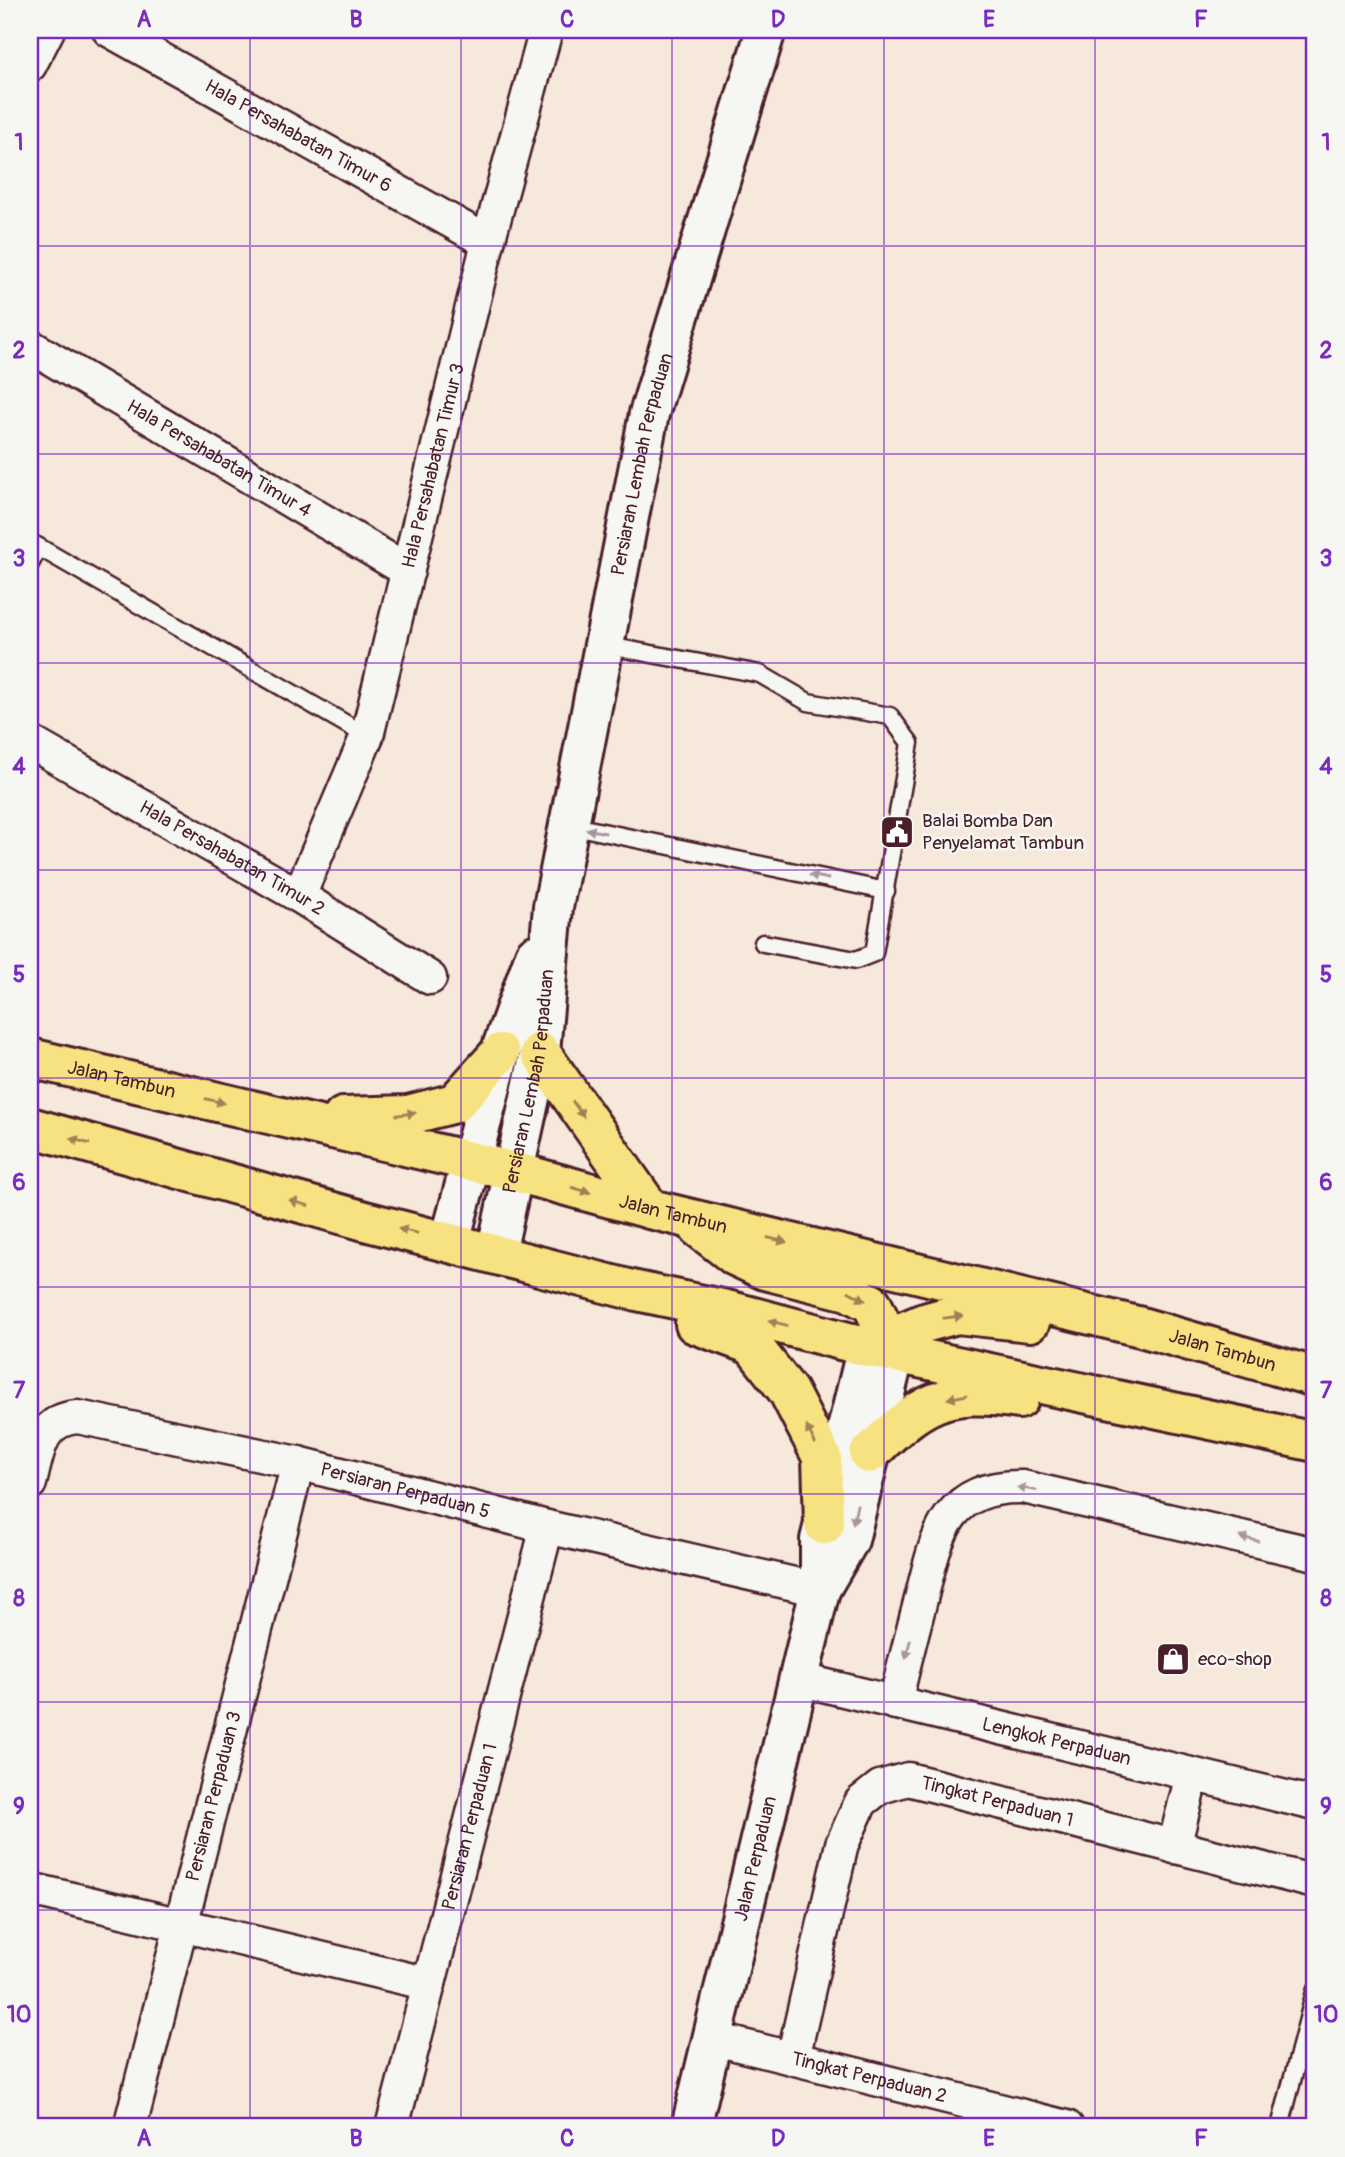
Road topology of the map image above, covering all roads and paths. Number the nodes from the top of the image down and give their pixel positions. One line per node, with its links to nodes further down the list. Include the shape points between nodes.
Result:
1 (48, 30): 5 (street)
2 (109, 30): 6 (street, Hala Persahabatan Timur 6)
3 (546, 30): 6 (street, Hala Persahabatan Timur 3)
4 (766, 30): 11 (main road, Persiaran Lembah Perpaduan, via 649,414)
5 (30, 65)
6 (488, 242): 10 (street, Hala Persahabatan Timur 3)
7 (30, 346): 10 (street, Hala Persahabatan Timur 4)
8 (34, 544): 9 (lane); 12 (lane)
9 (30, 564)
10 (408, 571): 12 (street, Hala Persahabatan Timur 3)
11 (603, 645): 14 (main road, Persiaran Lembah Perpaduan); 15 (lane, via 760,674 808,702 890,716 910,743)
12 (368, 736): 16 (street, Hala Persahabatan Timur 3)
13 (30, 742): 16 (street, Hala Persahabatan Timur 2)
14 (568, 825): 15 (lane, one-way to 14); 17 (main road, Persiaran Lembah Perpaduan)
15 (886, 891): 18 (lane, via 874,953 856,960)
16 (299, 896): 19 (street, Hala Persahabatan Timur 2)
17 (553, 907): 20 (main road, Persiaran Lembah Perpaduan); 21 (main road, Persiaran Lembah Perpaduan)
18 (764, 943)
19 (430, 978)
20 (540, 1052): 26 (main road, Persiaran Lembah Perpaduan); 27 (main road, one-way to 27)
21 (500, 1053): 23 (main road, one-way to 21, via 408,1115 455,1103); 25 (main road, Persiaran Lembah Perpaduan)
22 (30, 1058): 23 (main road, Jalan Tambun, one-way to 23)
23 (289, 1119): 25 (main road, Jalan Tambun)
24 (30, 1127): 29 (main road, one-way to 24)
25 (473, 1161): 26 (main road, Jalan Tambun); 29 (main road, Persiaran Lembah Perpaduan)
26 (516, 1171): 27 (main road, Jalan Tambun, one-way to 27); 30 (main road, Persiaran Lembah Perpaduan)
27 (650, 1209): 28 (main road, Jalan Tambun)
28 (687, 1218): 32 (main road, one-way to 32, via 735,1256 765,1270 848,1291 872,1304); 33 (main road, Jalan Tambun, one-way to 33, via 1141,1327)
29 (450, 1241): 30 (main road)
30 (496, 1252): 31 (main road)
31 (632, 1290): 32 (main road, one-way to 31); 38 (main road, one-way to 31, via 822,1457 788,1391 752,1345 659,1310)
32 (884, 1346): 33 (main road, one-way to 33, via 924,1323 957,1314 1065,1326); 34 (main road); 35 (main road, Jalan Perpaduan); 38 (main road, Jalan Perpaduan)
33 (1315, 1378)
34 (1315, 1442): 35 (main road, one-way to 35, via 977,1393 931,1402)
35 (869, 1454): 41 (main road, Jalan Perpaduan, one-way to 41, via 849,1540)
36 (298, 1463): 37 (street, Persiaran Perpaduan 5, via 142,1429 66,1418 46,1430); 39 (street, Persiaran Perpaduan 5); 49 (street, Persiaran Perpaduan 3)
37 (30, 1483)
38 (824, 1525): 41 (main road, Jalan Perpaduan)
39 (547, 1527): 41 (street, Persiaran Perpaduan 5); 50 (street, Persiaran Perpaduan 1)
40 (1315, 1554): 43 (street, one-way to 43, via 1023,1487 983,1491 953,1512 937,1539)
41 (820, 1590): 42 (main road, Jalan Perpaduan)
42 (798, 1679): 43 (street, Lengkok Perpaduan); 52 (main road, Jalan Perpaduan)
43 (895, 1703): 44 (street, Lengkok Perpaduan)
44 (1192, 1775): 45 (street, Lengkok Perpaduan); 46 (street)
45 (1315, 1804)
46 (1174, 1847): 47 (street, Tingkat Perpaduan 1); 53 (street, Tingkat Perpaduan 1, via 908,1779 880,1787 861,1802 842,1844)
47 (1315, 1882)
48 (30, 1889): 49 (street)
49 (180, 1926): 50 (street); 54 (street, Persiaran Perpaduan 3)
50 (429, 1984): 55 (street, Persiaran Perpaduan 1)
51 (1315, 1992): 58 (lane)
52 (711, 2038): 53 (street, Tingkat Perpaduan 2); 56 (main road, Jalan Perpaduan)
53 (793, 2058): 57 (street, Tingkat Perpaduan 2)
54 (130, 2127)
55 (393, 2127)
56 (691, 2127)
57 (1067, 2127)
58 (1280, 2127)

